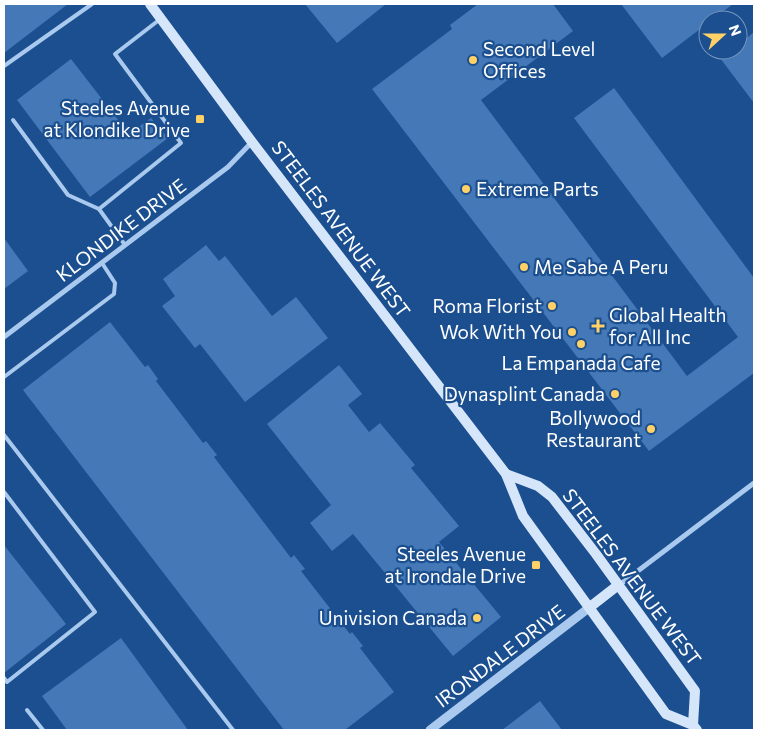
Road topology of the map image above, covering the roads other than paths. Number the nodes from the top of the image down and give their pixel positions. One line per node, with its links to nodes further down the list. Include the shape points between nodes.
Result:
1 (92, 4): 3 (lane)
2 (150, 4): 4 (main road, STEELES AVENUE WEST)
3 (87, 5): 5 (lane)
4 (161, 18): 7 (main road, STEELES AVENUE WEST); 8 (lane, via 115,54 181,143)
5 (4, 66)
6 (13, 120): 8 (lane, via 68,195)
7 (252, 142): 9 (street, KLONDIKE DRIVE, via 228,167); 14 (main road, STEELES AVENUE WEST)
8 (99, 209): 9 (lane)
9 (125, 245): 10 (street, KLONDIKE DRIVE)
10 (102, 263): 11 (street, KLONDIKE DRIVE); 12 (lane, via 115,283 114,294)
11 (4, 336)
12 (4, 377)
13 (4, 436): 23 (lane)
14 (506, 474): 17 (main road, STEELES AVENUE WEST, via 538,486 552,497); 18 (main road, STEELES AVENUE WEST, via 524,516)
15 (754, 483): 17 (street)
16 (4, 492): 19 (lane, via 95,612 7,682)
17 (618, 586): 18 (main road); 21 (main road, STEELES AVENUE WEST, via 695,691)
18 (590, 607): 21 (main road, STEELES AVENUE WEST, via 666,714); 24 (street, IRONDALE DRIVE)
19 (4, 678)
20 (26, 710): 22 (lane)
21 (695, 728)
22 (43, 730)
23 (233, 730)
24 (430, 730)

